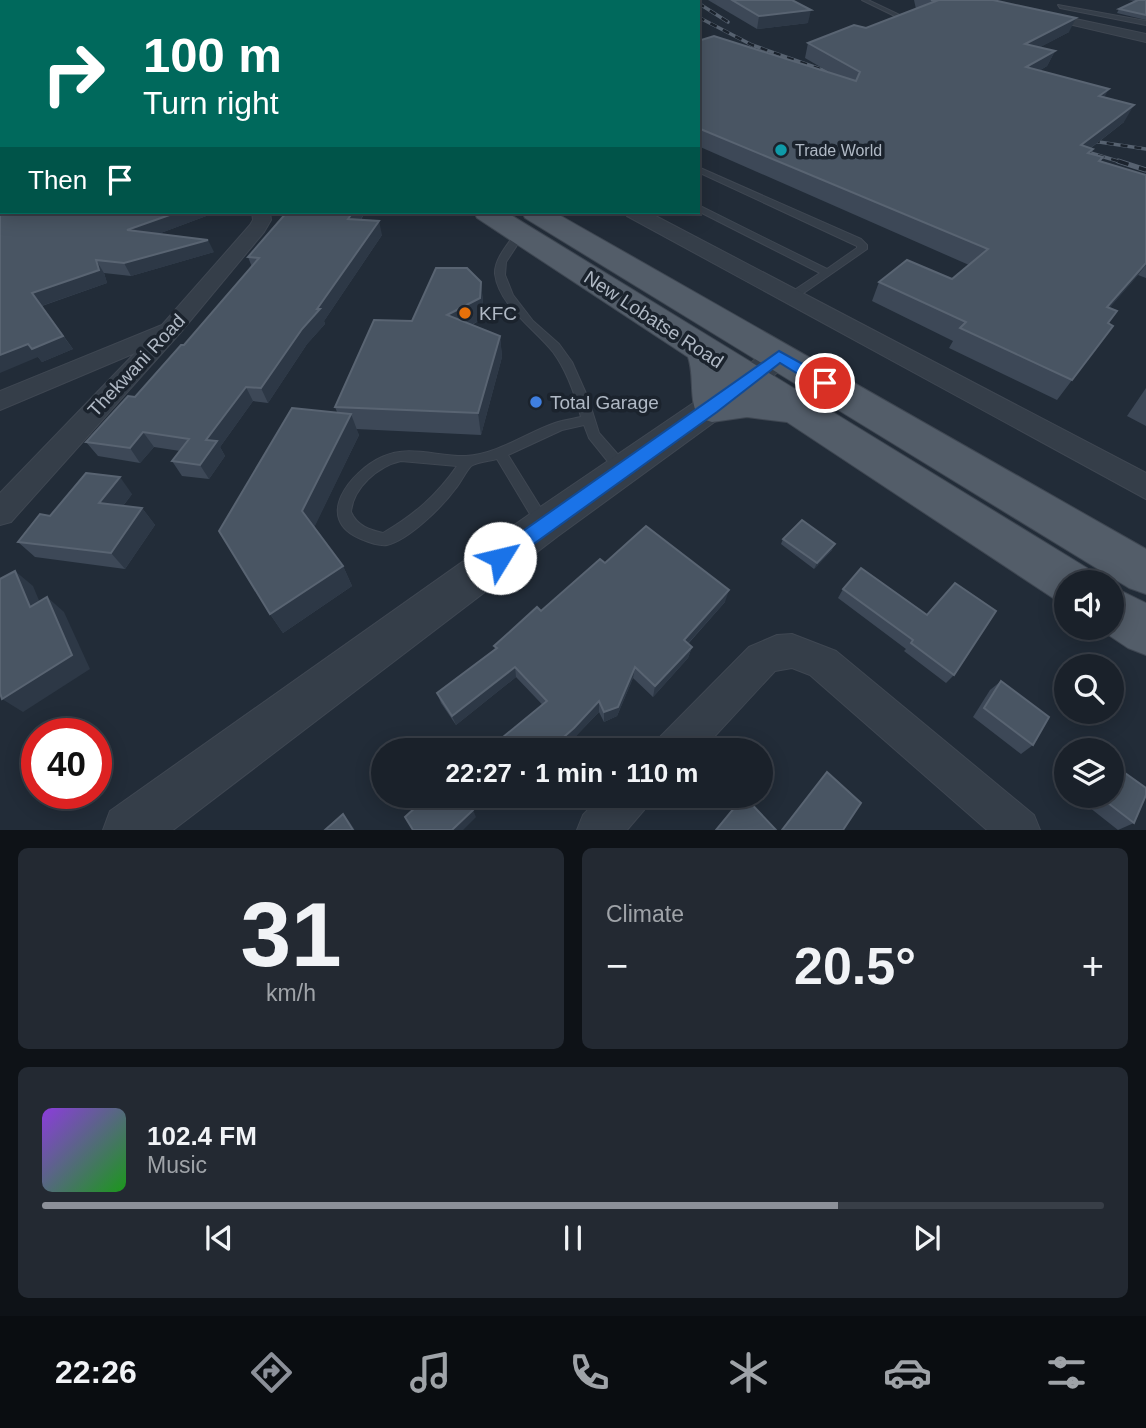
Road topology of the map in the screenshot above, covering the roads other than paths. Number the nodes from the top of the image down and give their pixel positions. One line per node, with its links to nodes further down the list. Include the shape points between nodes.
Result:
1 (864, 0): 8 (lane)
2 (971, 0): 6 (street)
3 (1072, 0): 4 (lane)
4 (1060, 6): 5 (lane); 6 (lane)
5 (1094, 13): 7 (lane); 9 (lane)
6 (1041, 15): 10 (street)
7 (1146, 17)
8 (905, 19)
9 (1146, 23)
10 (1146, 38)
11 (700, 170): 17 (lane, via 858,241 862,249)
12 (700, 209): 17 (lane)
13 (261, 214): 19 (street, Thekwani Road, via 257,228)
14 (498, 214): 16 (main road, New Lobatse Road)
15 (638, 214): 18 (street)
16 (535, 221): 20 (main road, New Lobatse Road); 21 (main road); 25 (lane, via 501,262 500,275 529,323 568,365)
17 (828, 273): 18 (lane)
18 (790, 297): 29 (street)
19 (172, 328): 22 (street); 30 (street, Thekwani Road)
20 (702, 350): 21 (main road, New Lobatse Road); 23 (main road, via 713,386)
21 (765, 368): 23 (street); 24 (main road, New Lobatse Road); 33 (main road)
22 (0, 401)
23 (712, 408): 24 (main road, via 769,404); 28 (street)
24 (798, 411): 32 (main road, New Lobatse Road)
25 (587, 420): 26 (lane, via 559,426); 28 (lane, via 593,435)
26 (500, 453): 27 (lane); 31 (lane)
27 (468, 461): 27 (lane, via 421,520 385,540 355,530 345,517 343,503 353,488 392,458)
28 (623, 471): 31 (street)
29 (1146, 487)
30 (0, 513)
31 (544, 525): 38 (street)
32 (1054, 573)
33 (1146, 573)
34 (1124, 617): 35 (main road)
35 (1146, 631)
36 (686, 738): 40 (street, via 762,659 774,651 789,650 823,663)
37 (619, 808): 39 (street)
38 (139, 826)
39 (598, 830)
40 (1019, 830)

